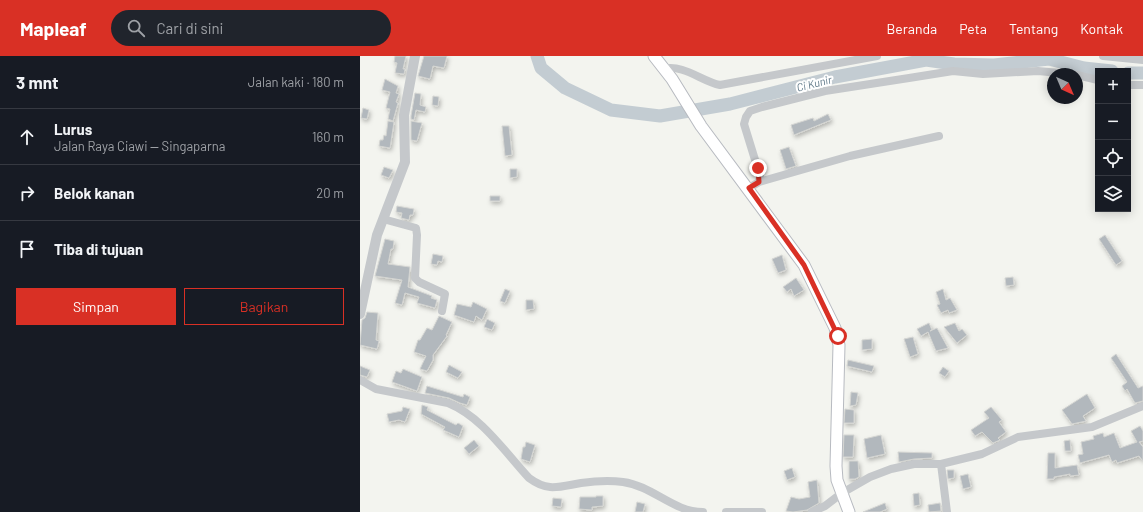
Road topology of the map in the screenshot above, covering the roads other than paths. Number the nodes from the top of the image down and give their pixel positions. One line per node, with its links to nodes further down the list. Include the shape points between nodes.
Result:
1 (416, 56): 15 (street, via 404,115 405,162)
2 (654, 56): 6 (main road)
3 (877, 56): 6 (street, via 720,85 710,83 680,68)
4 (1103, 56): 5 (street)
5 (1143, 60)
6 (663, 69): 14 (main road, via 701,126)
7 (1047, 72): 13 (street, via 983,74 952,72 825,91 762,107 750,112 744,124 758,168)
8 (1083, 76): 9 (street)
9 (1095, 79)
10 (1131, 85): 11 (street)
11 (1143, 85)
12 (939, 136): 13 (street, via 850,156)
13 (759, 182): 14 (street)
14 (749, 188): 21 (main road, via 804,265 838,336 836,466 837,480)
15 (383, 219): 16 (street, via 416,228 418,235 415,278 446,294); 17 (street, via 377,235)
16 (442, 311)
17 (360, 314)
18 (360, 380): 22 (street, via 376,389 448,403 456,407 481,425 528,478 538,484 556,488 601,480 625,482 652,490 673,504 692,512)
19 (1143, 406): 20 (street, via 1092,427 1018,437 982,454)
20 (941, 464): 21 (street, via 914,464 891,469 870,477); 27 (street)
21 (842, 493): 25 (street); 26 (main road)
22 (703, 512)
23 (726, 512): 24 (street)
24 (762, 512)
25 (812, 512)
26 (849, 512)
27 (947, 512)

